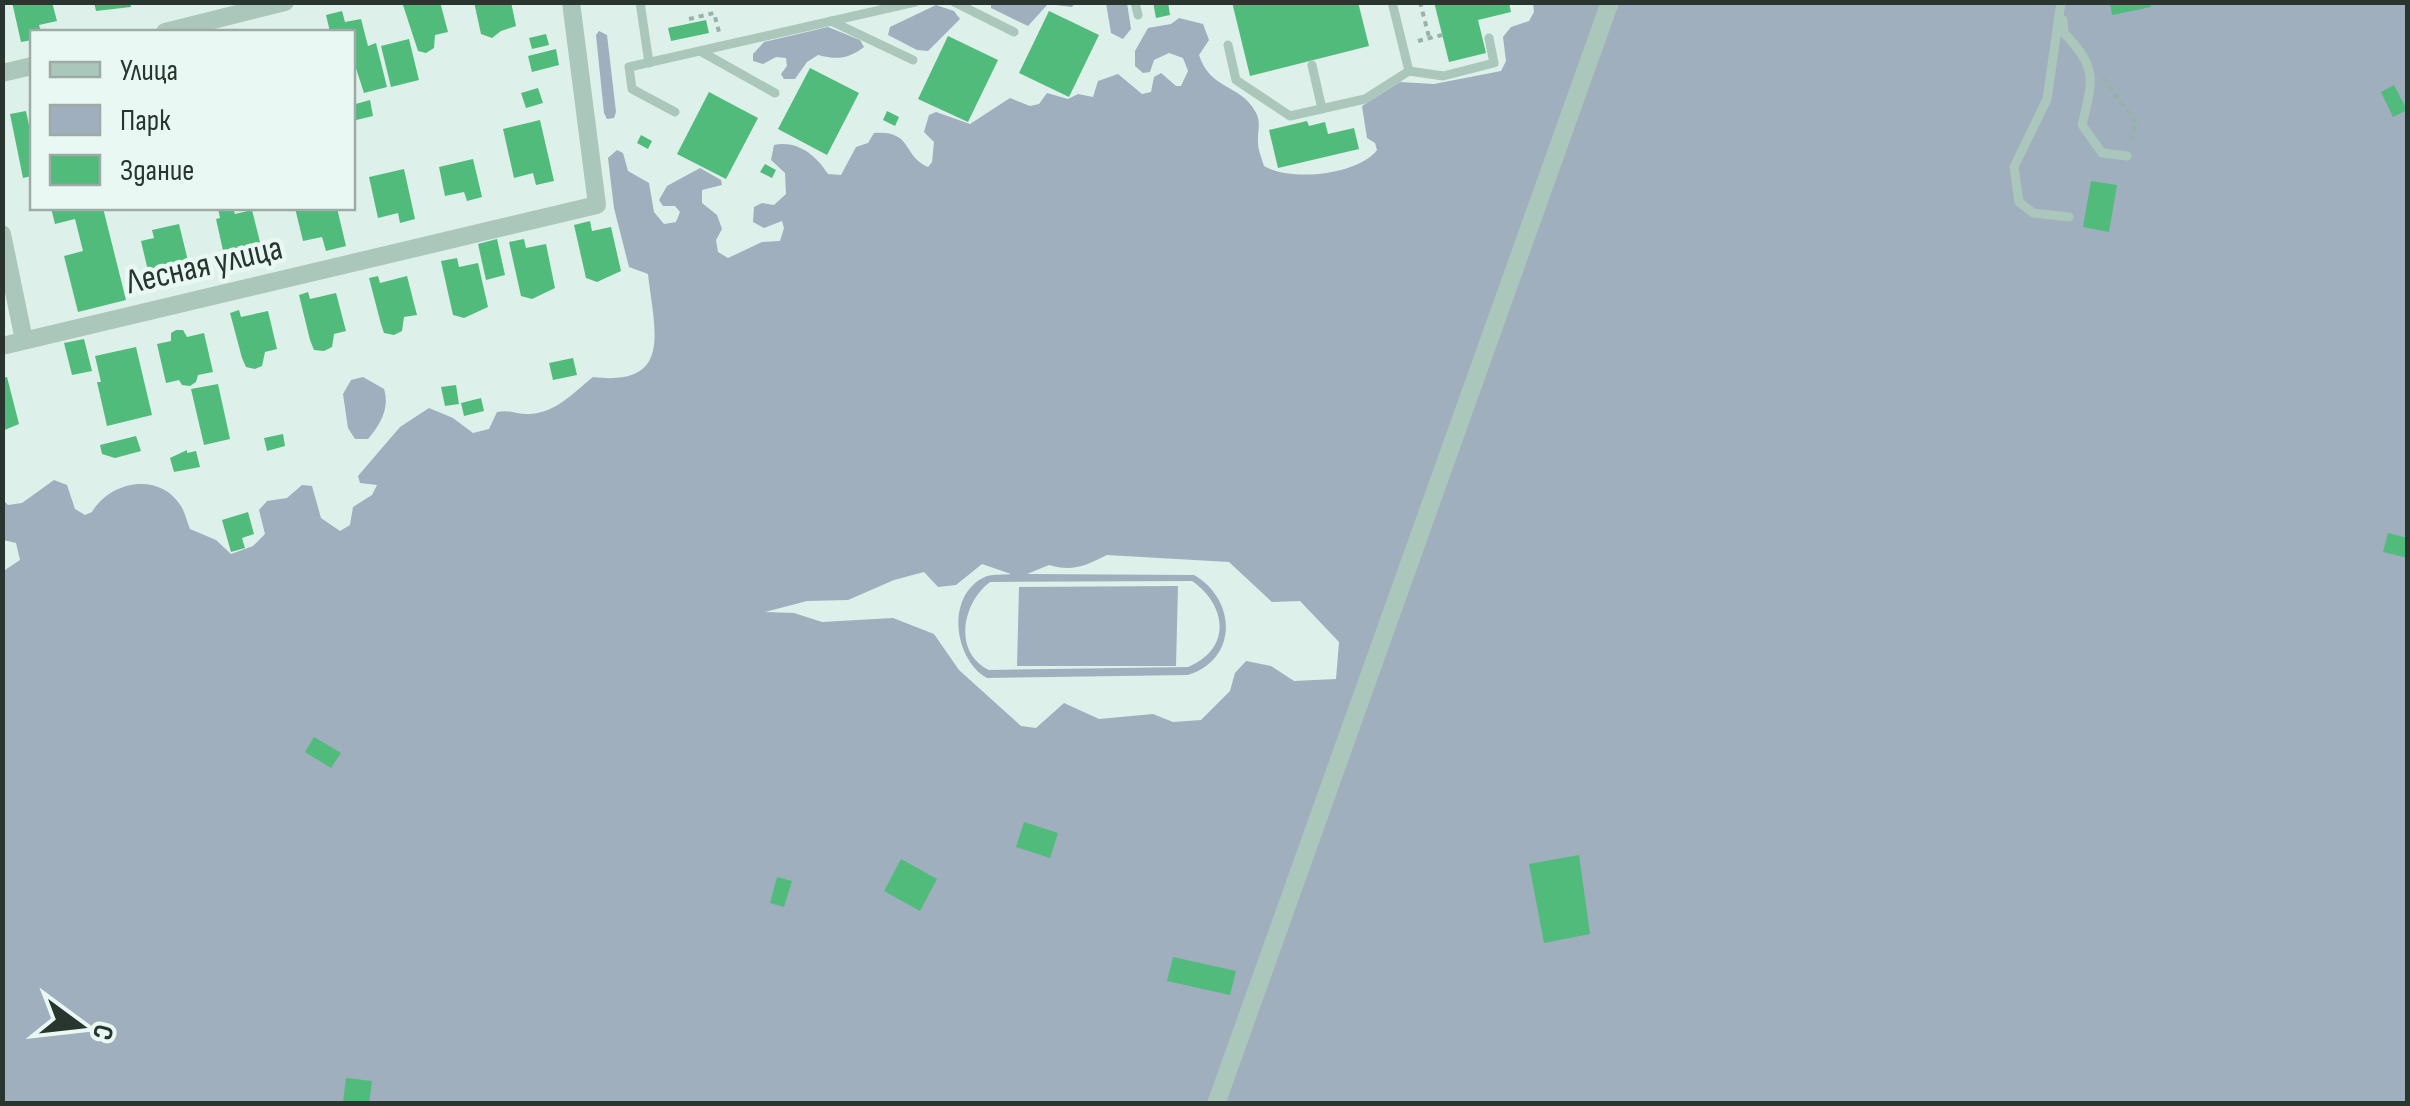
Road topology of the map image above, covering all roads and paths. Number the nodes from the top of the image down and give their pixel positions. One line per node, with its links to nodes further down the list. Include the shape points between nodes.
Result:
1 (285, 2): 14 (street)
2 (571, 2): 36 (street, Лесная улица, via 596,204)
3 (640, 2): 25 (lane)
4 (915, 2): 13 (lane)
5 (954, 2): 15 (lane)
6 (1135, 2): 11 (lane)
7 (1392, 2): 20 (lane)
8 (1420, 2): 17 (path)
9 (1610, 2): 38 (street)
10 (2061, 2): 23 (lane, via 2064,34); 34 (lane, via 2047,98 2014,167 2018,202 2033,213)
11 (1138, 15)
12 (689, 18): 21 (path, via 714,13)
13 (831, 22): 21 (lane); 24 (lane)
14 (174, 30)
15 (1014, 32)
16 (1442, 35): 17 (path)
17 (1429, 38): 20 (path)
18 (1489, 38): 28 (lane, via 1494,63 1444,76)
19 (1228, 45): 31 (lane, via 1236,80 1290,116)
20 (1403, 45): 28 (lane)
21 (722, 46): 22 (lane)
22 (700, 51): 25 (lane); 30 (lane)
23 (2086, 56): 33 (path, via 2137,124); 33 (lane, via 2092,86 2082,125 2102,153)
24 (913, 60)
25 (649, 63): 32 (lane, via 629,67 632,89)
26 (1312, 65): 31 (lane)
27 (30, 67): 29 (street)
28 (1410, 71): 31 (lane, via 1365,99)
29 (2, 74)
30 (775, 93)
31 (1322, 109)
32 (675, 112)
33 (2127, 156)
34 (2070, 217)
35 (2, 234): 36 (street)
36 (24, 340): 37 (street, Лесная улица)
37 (2, 346)
38 (1216, 1104)

